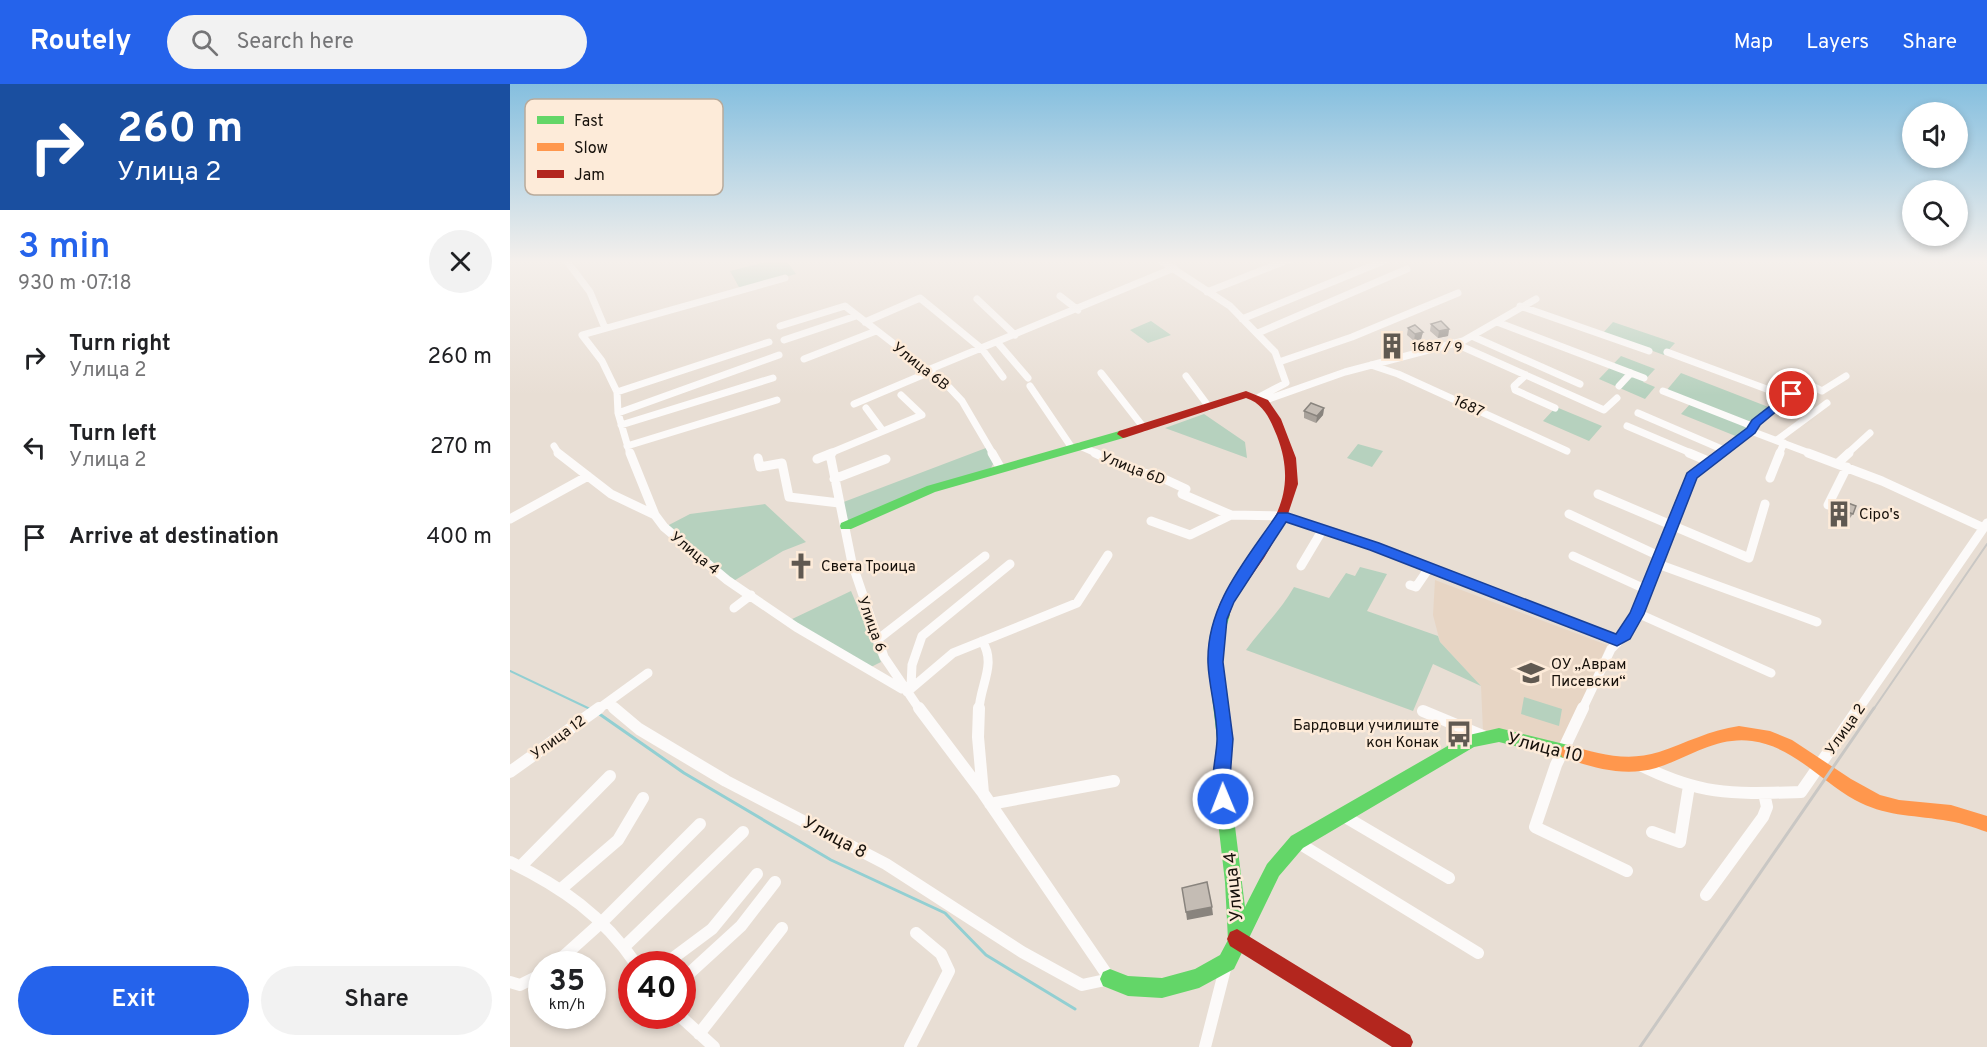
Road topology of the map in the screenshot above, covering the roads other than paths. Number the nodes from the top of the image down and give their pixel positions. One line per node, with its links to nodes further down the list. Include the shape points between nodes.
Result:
1 (595, 305): 19 (street)
2 (688, 305): 19 (street)
3 (904, 305): 16 (street)
4 (928, 305): 28 (street)
5 (983, 305): 22 (street)
6 (1071, 305): 13 (street)
7 (1090, 305): 13 (street)
8 (1228, 305): 15 (street)
9 (1276, 305): 15 (street)
10 (1323, 305): 21 (street)
11 (1429, 305): 33 (street)
12 (1520, 306): 17 (street); 29 (street)
13 (1078, 310): 22 (street)
14 (856, 316): 16 (street, Улица 6B); 18 (street, Улица 6B, via 845,306); 24 (street)
15 (1242, 319): 21 (street)
16 (865, 322): 20 (street, Улица 6B)
17 (1497, 322): 23 (street); 37 (street)
18 (780, 326)
19 (605, 328): 47 (street, Улица 4, via 582,335 588,348 602,361)
20 (876, 331): 32 (street); 35 (street, Улица 6B)
21 (1258, 333): 33 (street)
22 (1015, 335): 26 (street)
23 (1474, 337): 27 (street); 44 (street)
24 (784, 340)
25 (769, 342): 47 (street)
26 (997, 342): 28 (street); 69 (street)
27 (1454, 343): 34 (street); 38 (street)
28 (982, 349): 35 (street); 41 (street)
29 (1649, 351)
30 (1667, 352): 49 (street)
31 (779, 354): 58 (street)
32 (804, 359)
33 (1279, 362): 51 (street, via 1286,383)
34 (1371, 364): 51 (street); 71 (street, 1687)
35 (930, 371): 54 (street); 78 (street, Улица 6B, via 962,401)
36 (1101, 373): 62 (street)
37 (1631, 373): 43 (street); 45 (street)
38 (1526, 375): 50 (street, via 1604,410); 57 (street, via 1514,386 1515,390)
39 (1186, 376): 55 (street)
40 (1846, 376): 49 (street, via 1822,391 1806,383)
41 (1003, 377)
42 (772, 378): 60 (street)
43 (1644, 378)
44 (1580, 384)
45 (1619, 386)
46 (1663, 391): 63 (street, Улица 2)
47 (617, 392): 58 (street, Улица 4)
48 (901, 395): 64 (street, via 922,415)
49 (1788, 397): 63 (street)
50 (1617, 398)
51 (1261, 399): 55 (street, via 1246,394); 90 (street, Улица 4, via 1276,417 1292,465)
52 (777, 400): 68 (street)
53 (1827, 403): 66 (street)
54 (854, 404)
55 (1209, 407): 62 (street)
56 (866, 408): 64 (street)
57 (1555, 408)
58 (618, 413): 60 (street, Улица 4)
59 (1638, 413): 70 (street)
60 (621, 425): 68 (street, Улица 4)
61 (1627, 426): 76 (street)
62 (1144, 428): 69 (street)
63 (1752, 428): 66 (street, Улица 2); 70 (street)
64 (883, 431): 72 (street)
65 (1870, 434): 77 (street)
66 (1781, 441): 77 (street, Улица 2); 81 (street)
67 (554, 446): 80 (street, via 560,456)
68 (627, 446): 88 (street, Улица 4)
69 (1076, 447): 78 (street); 89 (street, Улица 6D, via 1133,471 1158,476)
70 (1725, 450): 76 (street)
71 (1567, 451)
72 (830, 454): 74 (street); 82 (street, Улица 6)
73 (758, 458): 84 (street, via 760,467 782,463 789,497)
74 (817, 459)
75 (886, 459): 82 (street)
76 (1708, 461): 95 (street, via 1691,476)
77 (1837, 464): 79 (street, Улица 2)
78 (1000, 467): 93 (street)
79 (1847, 467): 86 (street); 94 (street, Улица 2)
80 (588, 476): 88 (street, via 611,494); 91 (street)
81 (1770, 478)
82 (834, 479): 84 (street, Улица 6)
83 (1598, 494): 95 (street)
84 (839, 503): 93 (street, Улица 6)
85 (1765, 504): 95 (street, via 1749,558)
86 (1828, 505)
87 (1569, 514): 100 (street)
88 (656, 515): 106 (street, Улица 4, via 663,527)
89 (1231, 515): 90 (street); 92 (street, via 1190,535)
90 (1283, 516): 96 (street); 144 (street, Улица 4, via 1227,600 1217,634 1215,662 1225,739 1221,778)
91 (510, 519)
92 (1151, 521)
93 (846, 526): 110 (street, Улица 6, via 852,563)
94 (1985, 526): 125 (street, Улица 2, via 1801,792)
95 (1672, 527): 100 (street)
96 (1323, 529): 102 (street); 103 (street)
97 (1108, 555): 112 (street, via 1089,590 1077,603)
98 (985, 556): 110 (street)
99 (1573, 556): 105 (street)
100 (1657, 559): 105 (street); 109 (street)
101 (1010, 564): 115 (street, via 922,636)
102 (1301, 567)
103 (1429, 568): 104 (street, via 1416,587); 111 (street)
104 (1410, 585)
105 (1645, 589): 108 (street)
106 (751, 595): 107 (street); 115 (street, Улица 4, via 796,627)
107 (734, 608)
108 (1636, 614): 111 (street, via 1625,635); 114 (street)
109 (1817, 622)
110 (877, 640): 115 (street, Улица 6)
111 (1617, 640): 119 (street)
112 (982, 641): 115 (street, via 952,653); 127 (street, via 989,652 978,737)
113 (648, 673): 116 (street)
114 (1771, 673)
115 (909, 689): 127 (street, Улица 6)
116 (607, 703): 121 (street, Улица 12); 152 (street, Улица 8, via 649,735 726,781 886,864 1032,958 1082,985)
117 (1423, 711): 118 (street)
118 (1483, 736): 119 (street, Улица 10, via 1496,735); 128 (street)
119 (1564, 750): 120 (street, Улица 10, via 1607,763); 135 (street, via 1535,827)
120 (1638, 764): 124 (street, Улица 2); 130 (street, Улица 10, via 1743,733 1774,740 1877,803 1954,814)
121 (510, 772)
122 (610, 776): 134 (street)
123 (1114, 781): 127 (street)
124 (1689, 786): 125 (street, Улица 2); 131 (street, via 1680,842)
125 (1764, 793): 140 (street, via 1767,807 1762,817)
126 (643, 798): 139 (street, via 618,840)
127 (986, 799): 152 (street, Улица 6)
128 (1342, 815): 133 (street); 137 (street)
129 (700, 824): 141 (street)
130 (1987, 824)
131 (1652, 831)
132 (743, 832): 145 (street)
133 (1297, 842): 144 (street, via 1273,870); 149 (street)
134 (515, 865): 139 (street)
135 (1627, 871)
136 (757, 874): 148 (street, via 712,929)
137 (1449, 878)
138 (775, 882): 151 (street, via 741,926)
139 (561, 889): 141 (street)
140 (1706, 895)
141 (604, 920): 145 (street); 146 (street)
142 (782, 928): 156 (street)
143 (916, 933): 159 (street, via 941,954 949,971)
144 (1237, 939): 150 (street); 157 (street, Улица 4)
145 (625, 946): 147 (street)
146 (569, 951)
147 (628, 951)
148 (682, 951)
149 (1478, 953)
150 (1227, 962): 152 (street, via 1199,978 1162,988 1128,986); 160 (street)
151 (696, 967)
152 (1110, 979)
153 (528, 981): 154 (street, via 520,985)
154 (510, 982)
155 (694, 1029): 156 (street)
156 (699, 1034): 158 (street)
157 (1403, 1042)
158 (714, 1047)
159 (909, 1047)
160 (1205, 1047)

